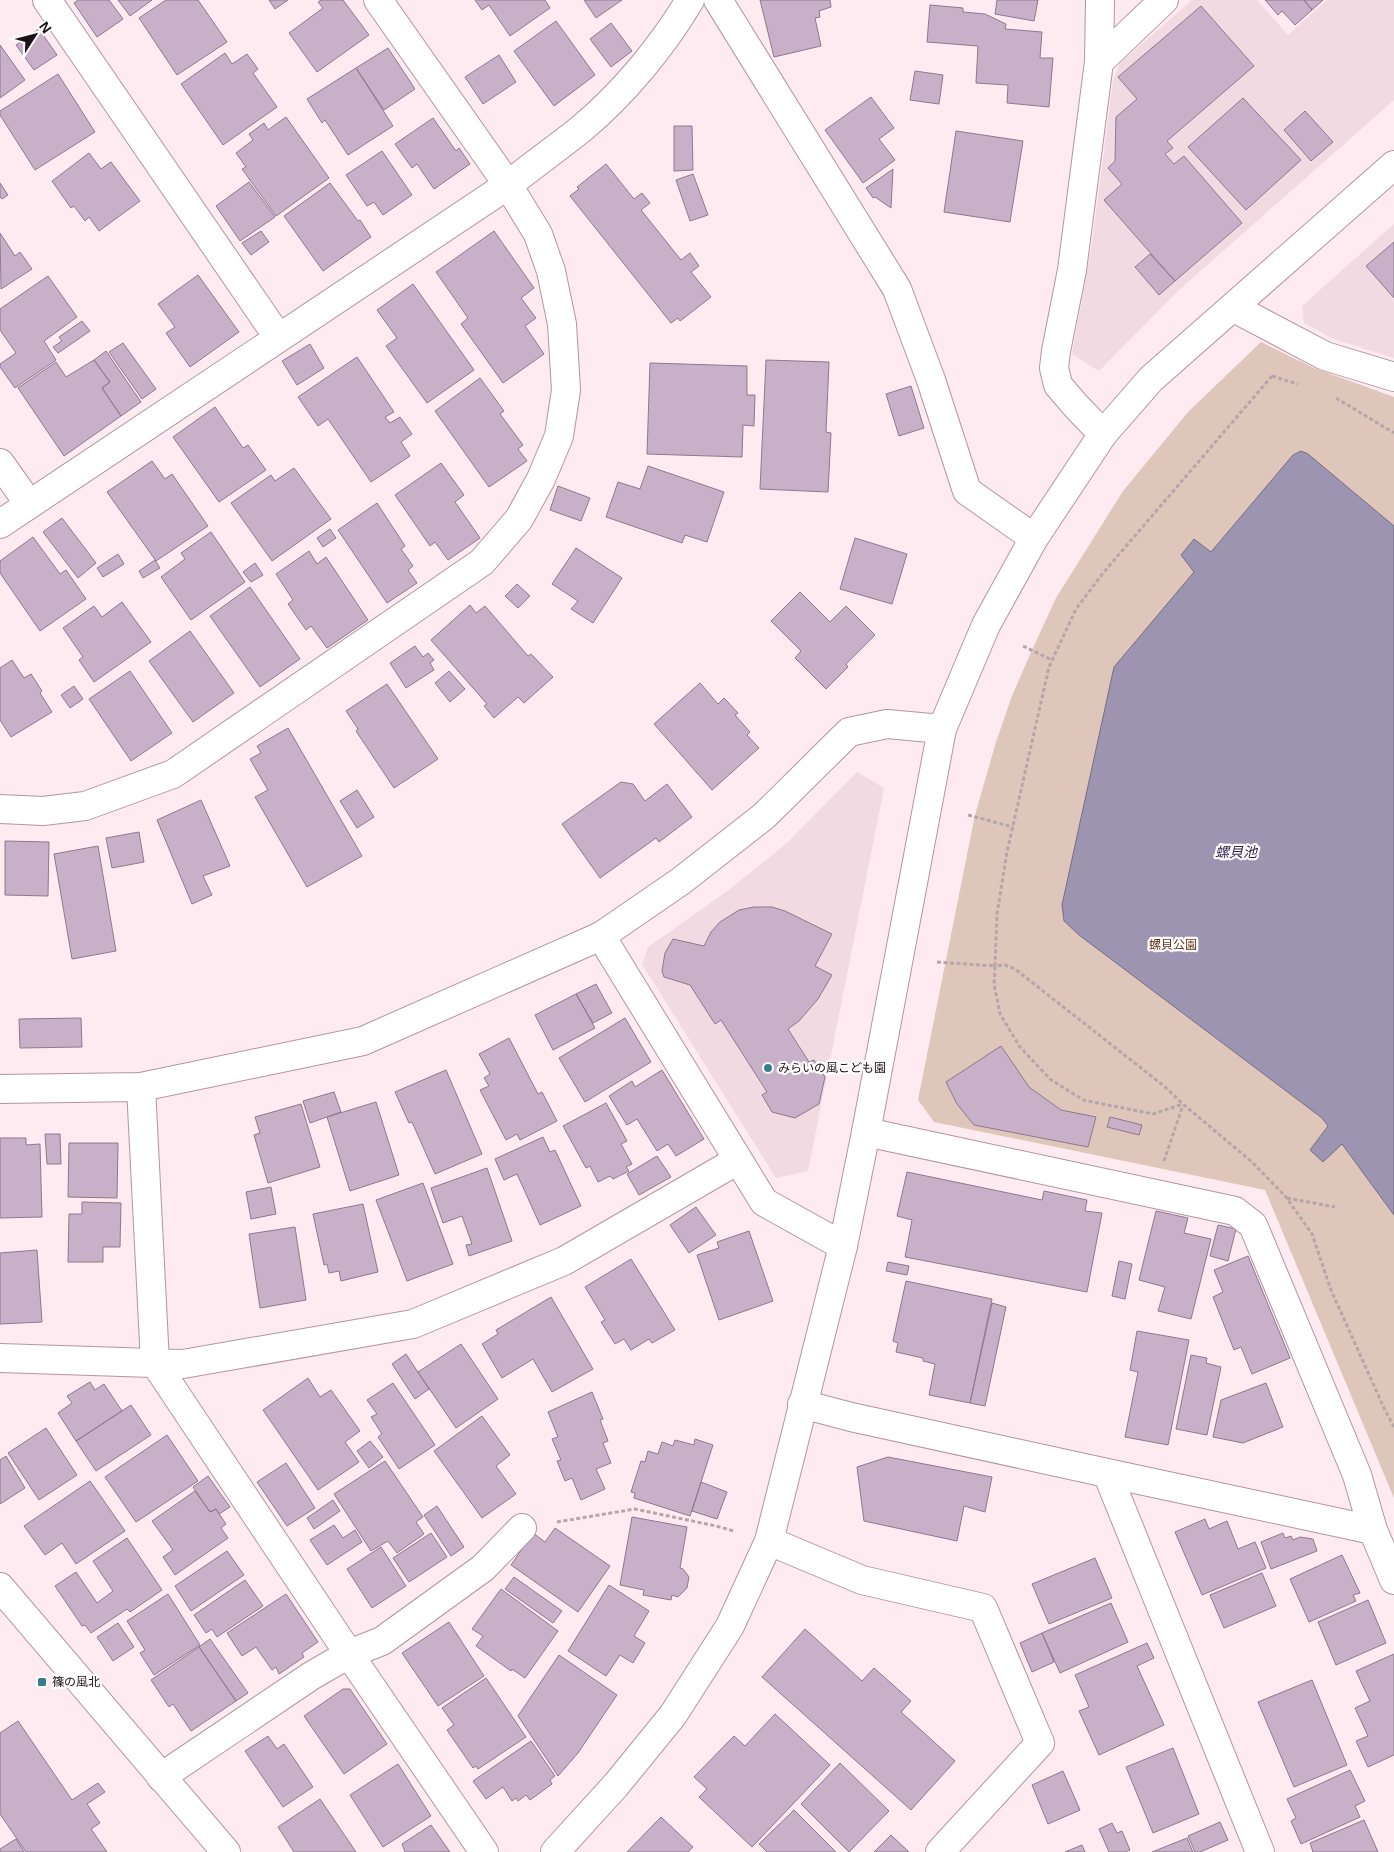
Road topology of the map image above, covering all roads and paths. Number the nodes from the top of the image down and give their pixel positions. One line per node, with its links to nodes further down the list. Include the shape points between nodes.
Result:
1 (47, 0): 11 (street)
2 (378, 0): 9 (street)
3 (690, 0): 9 (street, via 636,75 582,128)
4 (718, 0): 20 (street, via 897,289 967,491)
5 (1100, 0): 7 (street)
6 (1164, 0): 7 (street)
7 (1099, 62): 15 (street, via 1072,270 1054,368 1058,385)
8 (1394, 165): 10 (street)
9 (508, 185): 11 (street); 24 (street, via 538,234 551,270 562,324 566,390 559,436 519,519 482,562 173,774 85,806 43,811)
10 (1234, 308): 12 (street, via 1326,356); 15 (street, via 1151,379)
11 (278, 337): 18 (street)
12 (1394, 377)
13 (1307, 387): 22 (path, via 1272,376 1103,573 1076,609)
14 (1334, 397): 16 (path)
15 (1103, 434): 20 (street)
16 (1394, 434)
17 (0, 463): 18 (street)
18 (29, 504): 19 (street)
19 (0, 524)
20 (1034, 538): 23 (street, via 986,625)
21 (1023, 646): 22 (path)
22 (1052, 660): 26 (path)
23 (942, 728): 27 (street, via 886,724 849,732 764,816 681,881); 33 (street)
24 (0, 809)
25 (968, 814): 26 (path)
26 (1013, 828): 29 (path, via 997,914)
27 (601, 936): 30 (street, via 363,1041); 34 (street)
28 (937, 962): 29 (path)
29 (995, 966): 32 (path, via 1015,969); 32 (path, via 994,984 1000,1014 1020,1047 1050,1079 1083,1100 1153,1114)
30 (141, 1087): 31 (street); 40 (street)
31 (0, 1089)
32 (1183, 1104): 35 (path); 36 (path, via 1252,1162)
33 (866, 1132): 38 (street); 45 (street, via 1235,1211 1253,1225 1357,1475)
34 (738, 1160): 38 (street, via 764,1202); 40 (street, via 564,1261 413,1324 182,1364)
35 (1162, 1168)
36 (1286, 1197): 37 (path); 42 (path, via 1312,1234 1331,1290)
37 (1335, 1207)
38 (842, 1246): 41 (street)
39 (0, 1358): 40 (street)
40 (155, 1363): 49 (street)
41 (802, 1404): 43 (street); 46 (street)
42 (1394, 1427)
43 (1107, 1472): 45 (street); 55 (street)
44 (522, 1528): 46 (path, via 635,1509 724,1527); 49 (street, via 483,1568 382,1641)
45 (1373, 1530): 47 (street)
46 (769, 1542): 53 (street, via 730,1626 673,1715); 54 (street, via 862,1580 983,1608 1040,1743)
47 (1394, 1580)
48 (0, 1587): 50 (street)
49 (349, 1654): 50 (street); 52 (street)
50 (161, 1776): 51 (street)
51 (226, 1852)
52 (484, 1852)
53 (555, 1852)
54 (940, 1852)
55 (1260, 1852)

